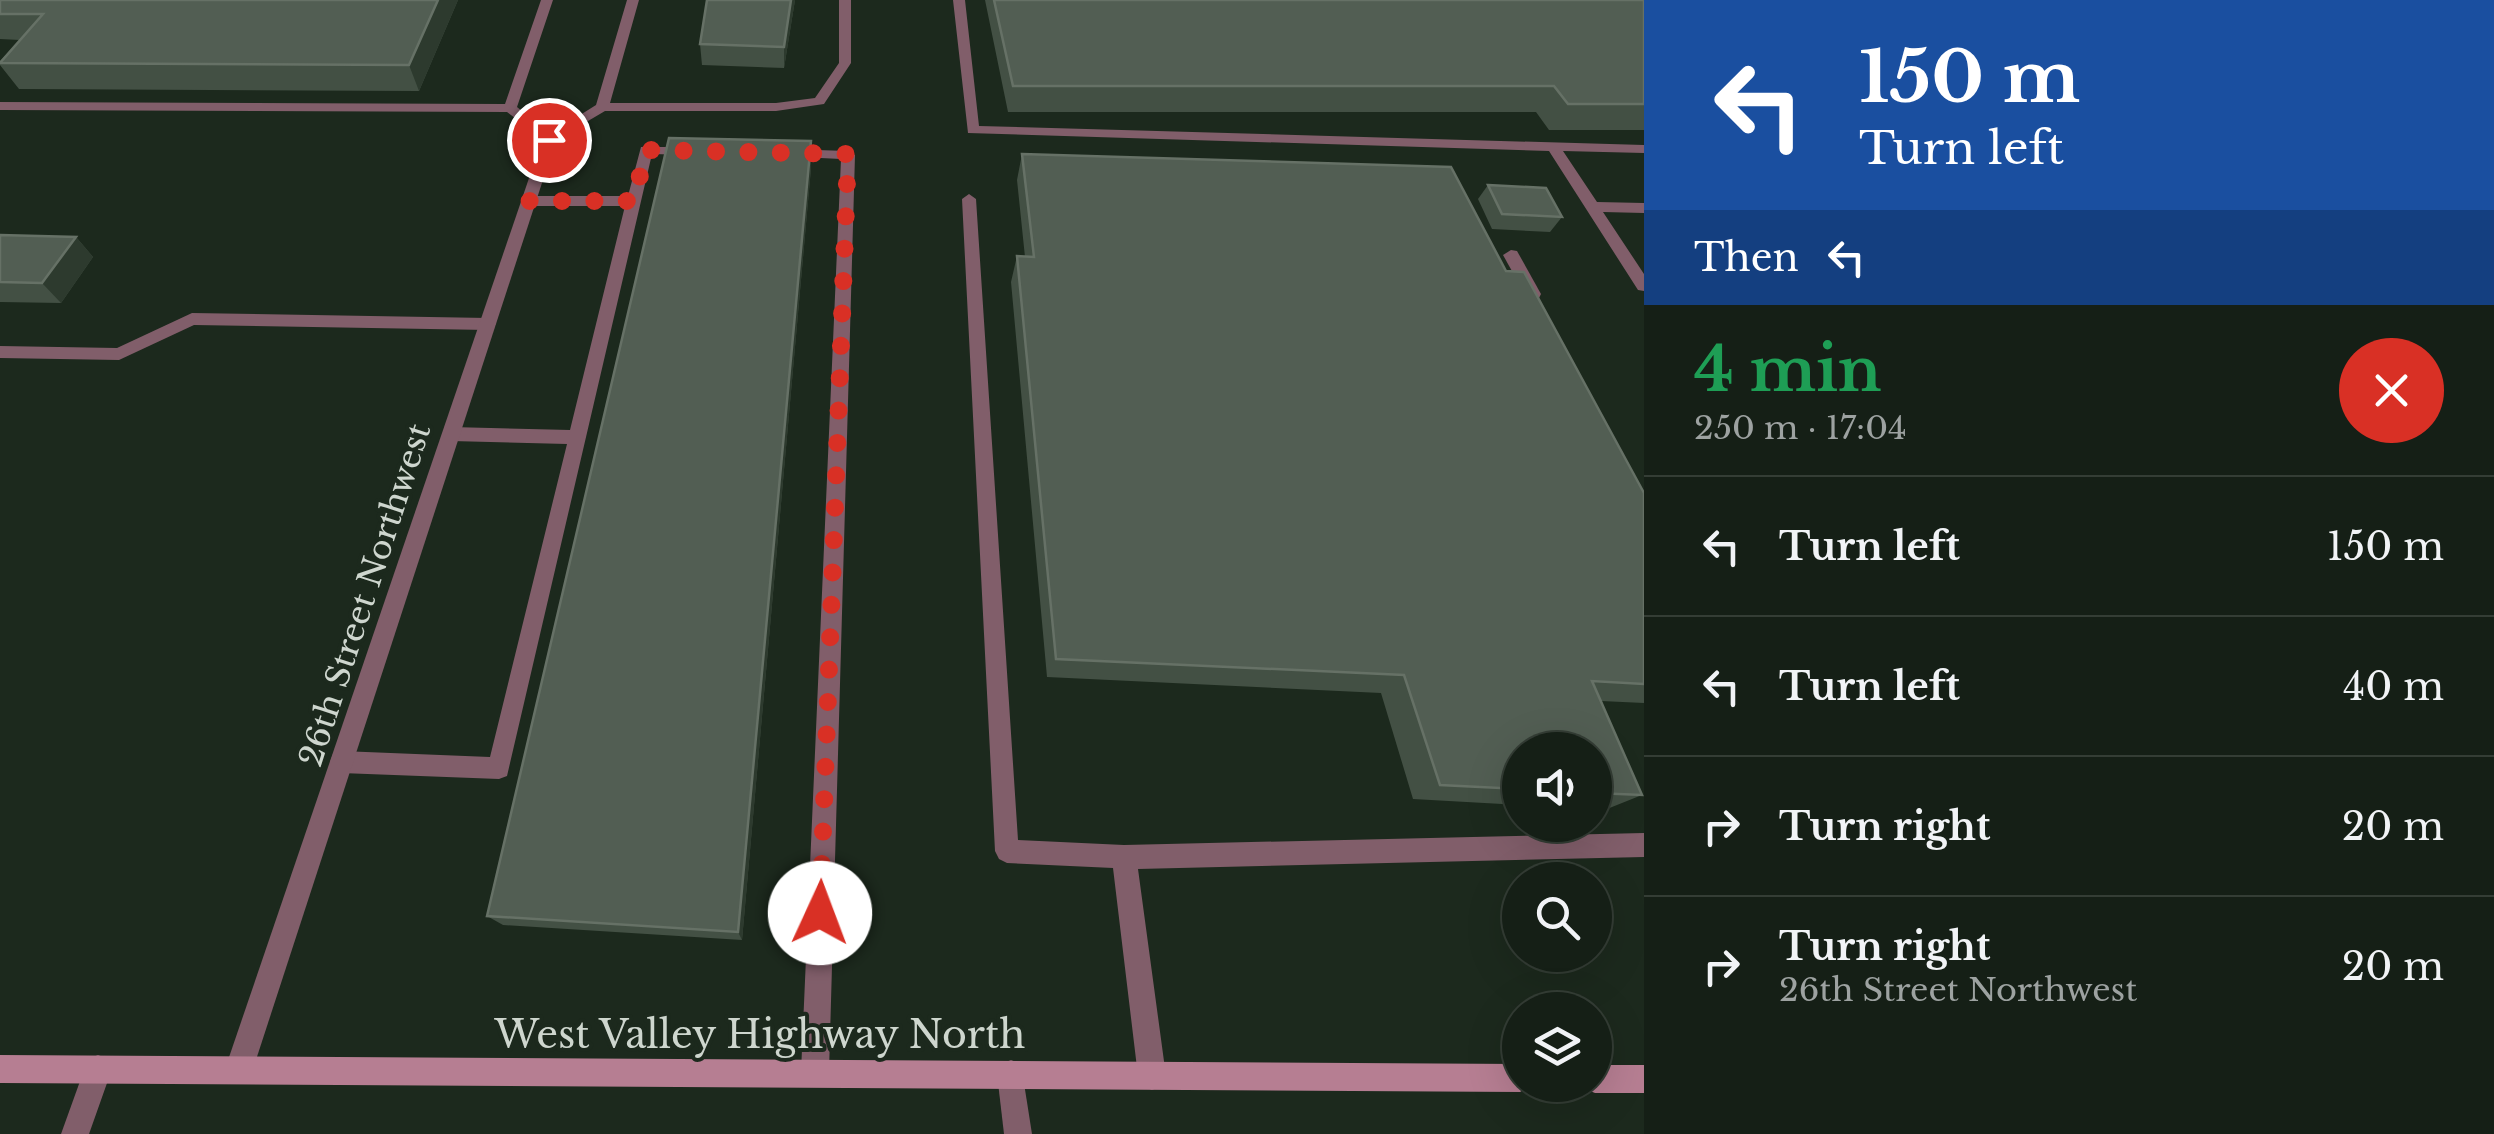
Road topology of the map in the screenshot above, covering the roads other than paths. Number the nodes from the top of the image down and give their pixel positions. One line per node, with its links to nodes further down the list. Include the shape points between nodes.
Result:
1 (548, 0): 7 (street)
2 (633, 0): 6 (street)
3 (845, 0): 6 (street, via 845,63 819,101)
4 (959, 0): 9 (street, via 973,130)
5 (0, 106): 7 (street)
6 (602, 107): 8 (street)
7 (510, 108): 8 (street)
8 (549, 140): 14 (street, 26th Street Northwest)
9 (1554, 148): 10 (street); 16 (street)
10 (1644, 149)
11 (719, 152): 15 (street, via 646,150)
12 (756, 152): 31 (street, via 848,154)
13 (969, 198): 27 (street, via 1007,851)
14 (529, 201): 15 (street); 21 (street, 26th Street Northwest)
15 (634, 201): 24 (street)
16 (1593, 207): 17 (street); 19 (street)
17 (1644, 208)
18 (1512, 255): 20 (street)
19 (1644, 286)
20 (1540, 307)
21 (488, 324): 22 (street, via 192,319 119,354); 23 (street, 26th Street Northwest)
22 (0, 352)
23 (451, 434): 24 (street); 25 (street, 26th Street Northwest)
24 (578, 437): 25 (street, via 499,768)
25 (341, 762): 30 (street, 26th Street Northwest)
26 (1644, 845): 27 (street)
27 (1124, 857): 33 (street)
28 (0, 1069): 29 (main road, West Valley Highway North)
29 (98, 1069): 30 (main road, West Valley Highway North); 37 (street)
30 (239, 1069): 31 (main road, West Valley Highway North)
31 (815, 1072): 32 (main road, West Valley Highway North)
32 (1011, 1074): 33 (main road, West Valley Highway North); 38 (street)
33 (1152, 1076): 34 (main road, West Valley Highway North)
34 (1502, 1078)
35 (1612, 1079): 36 (main road)
36 (1644, 1079)
37 (74, 1134)
38 (1018, 1134)

